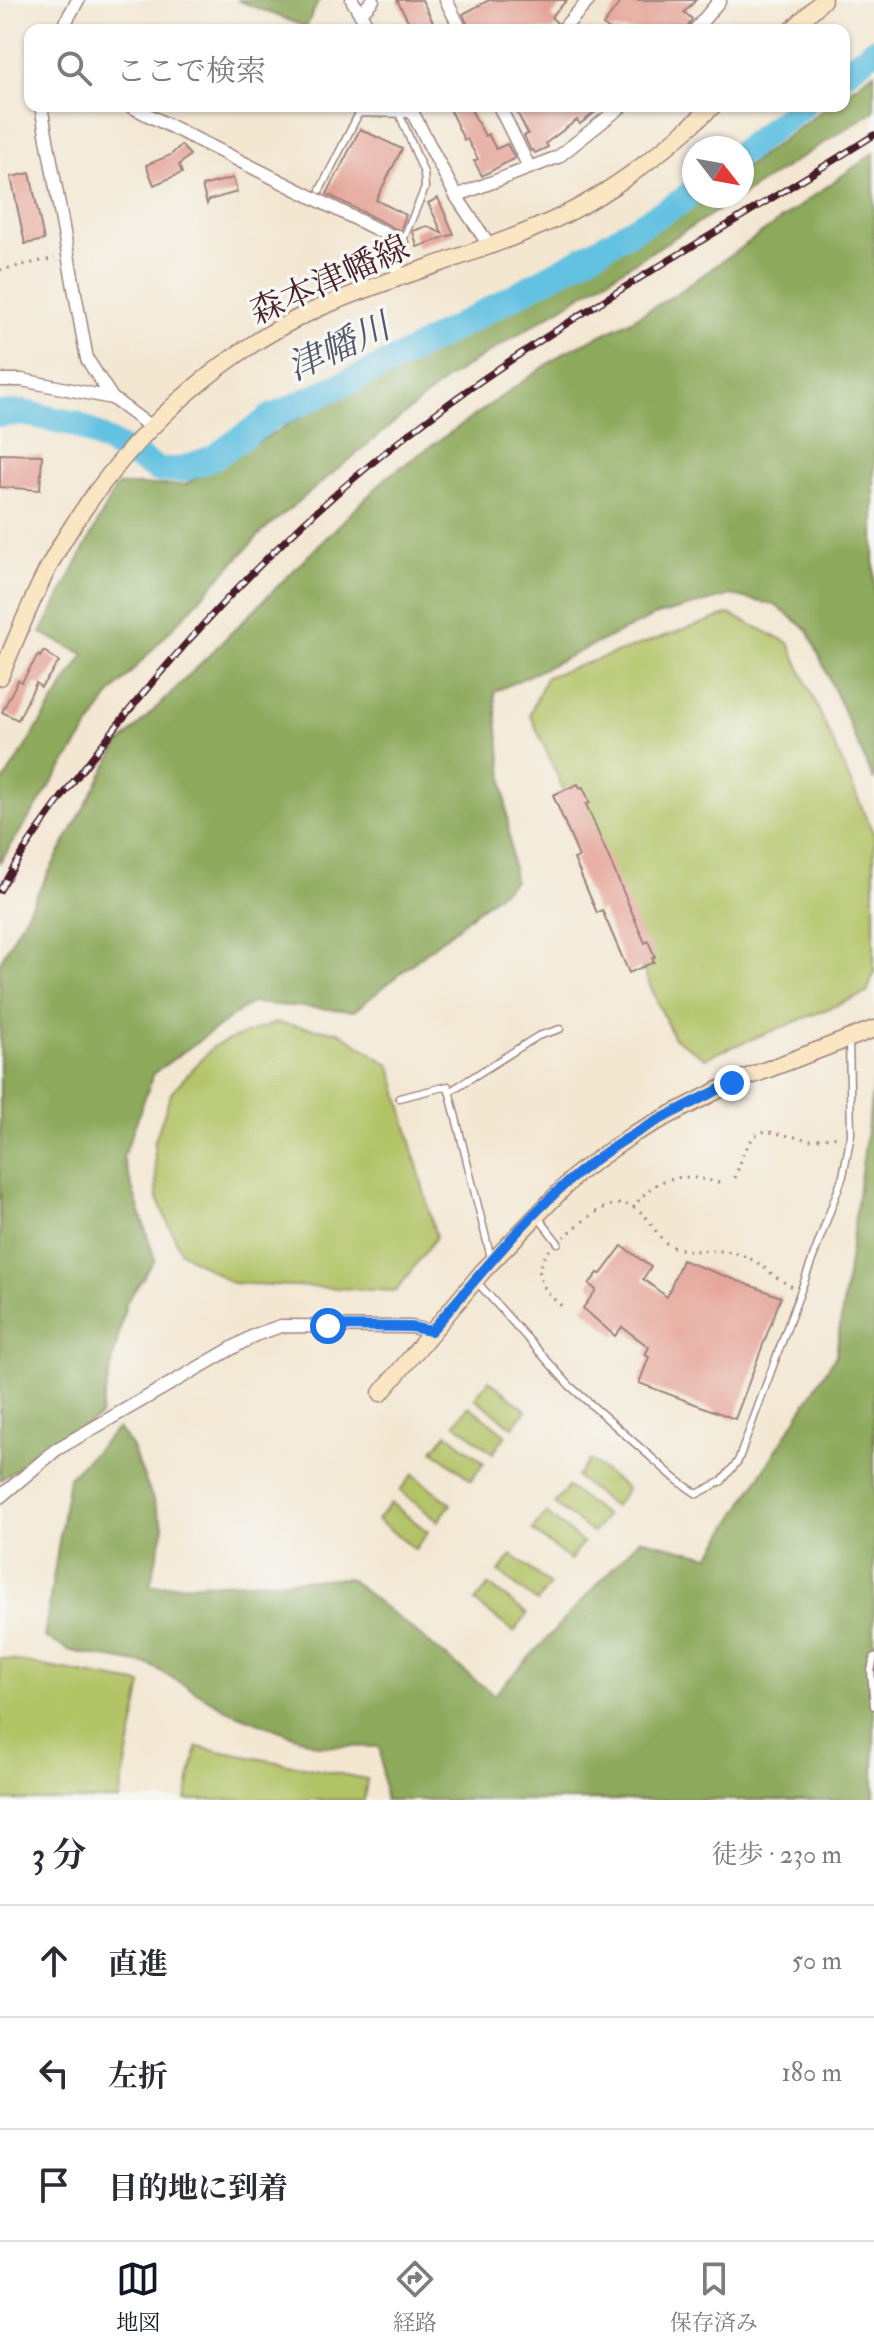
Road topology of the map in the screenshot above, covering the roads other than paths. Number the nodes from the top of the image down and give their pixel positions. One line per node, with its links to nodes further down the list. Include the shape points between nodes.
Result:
1 (78, 0): 9 (street)
2 (352, 0): 8 (street)
3 (373, 0): 8 (street)
4 (447, 0): 11 (street)
5 (589, 0): 12 (street)
6 (720, 0): 13 (street)
7 (823, 0): 14 (main road)
8 (360, 14): 10 (street)
9 (64, 24)
10 (366, 24)
11 (458, 24)
12 (567, 24)
13 (700, 24)
14 (798, 24)
15 (42, 112): 30 (street, via 87,359)
16 (142, 112): 26 (street)
17 (383, 112): 24 (lane, via 359,113)
18 (407, 112): 26 (lane, via 425,188)
19 (408, 112): 25 (street)
20 (502, 112): 23 (street)
21 (614, 112): 23 (street, via 558,157)
22 (706, 112): 27 (main road, 森本津幡線, via 631,176 543,225)
23 (529, 167): 25 (street)
24 (320, 190)
25 (456, 196): 27 (street)
26 (402, 242): 28 (street, via 393,260)
27 (489, 245): 28 (main road, 森本津幡線)
28 (401, 278): 31 (main road, 森本津幡線, via 319,308 255,342)
29 (0, 380): 30 (street)
30 (112, 398): 31 (street)
31 (151, 427): 32 (main road, 森本津幡線, via 69,532)
32 (0, 677)
33 (560, 1029): 36 (lane, via 538,1036)
34 (874, 1029): 35 (main road)
35 (849, 1037): 38 (main road, via 732,1083 635,1133 578,1173); 41 (lane, via 851,1134 843,1176 738,1461 722,1481 697,1494 677,1480 570,1386)
36 (449, 1092): 37 (lane, via 448,1086); 40 (lane)
37 (399, 1098)
38 (536, 1214): 39 (lane); 40 (main road)
39 (558, 1243)
40 (491, 1261): 41 (main road)
41 (475, 1281): 42 (main road)
42 (431, 1331): 43 (main road); 44 (street, via 281,1326 255,1335 57,1449)
43 (381, 1393)
44 (0, 1497)
45 (874, 1657): 46 (lane)
46 (874, 1706)

